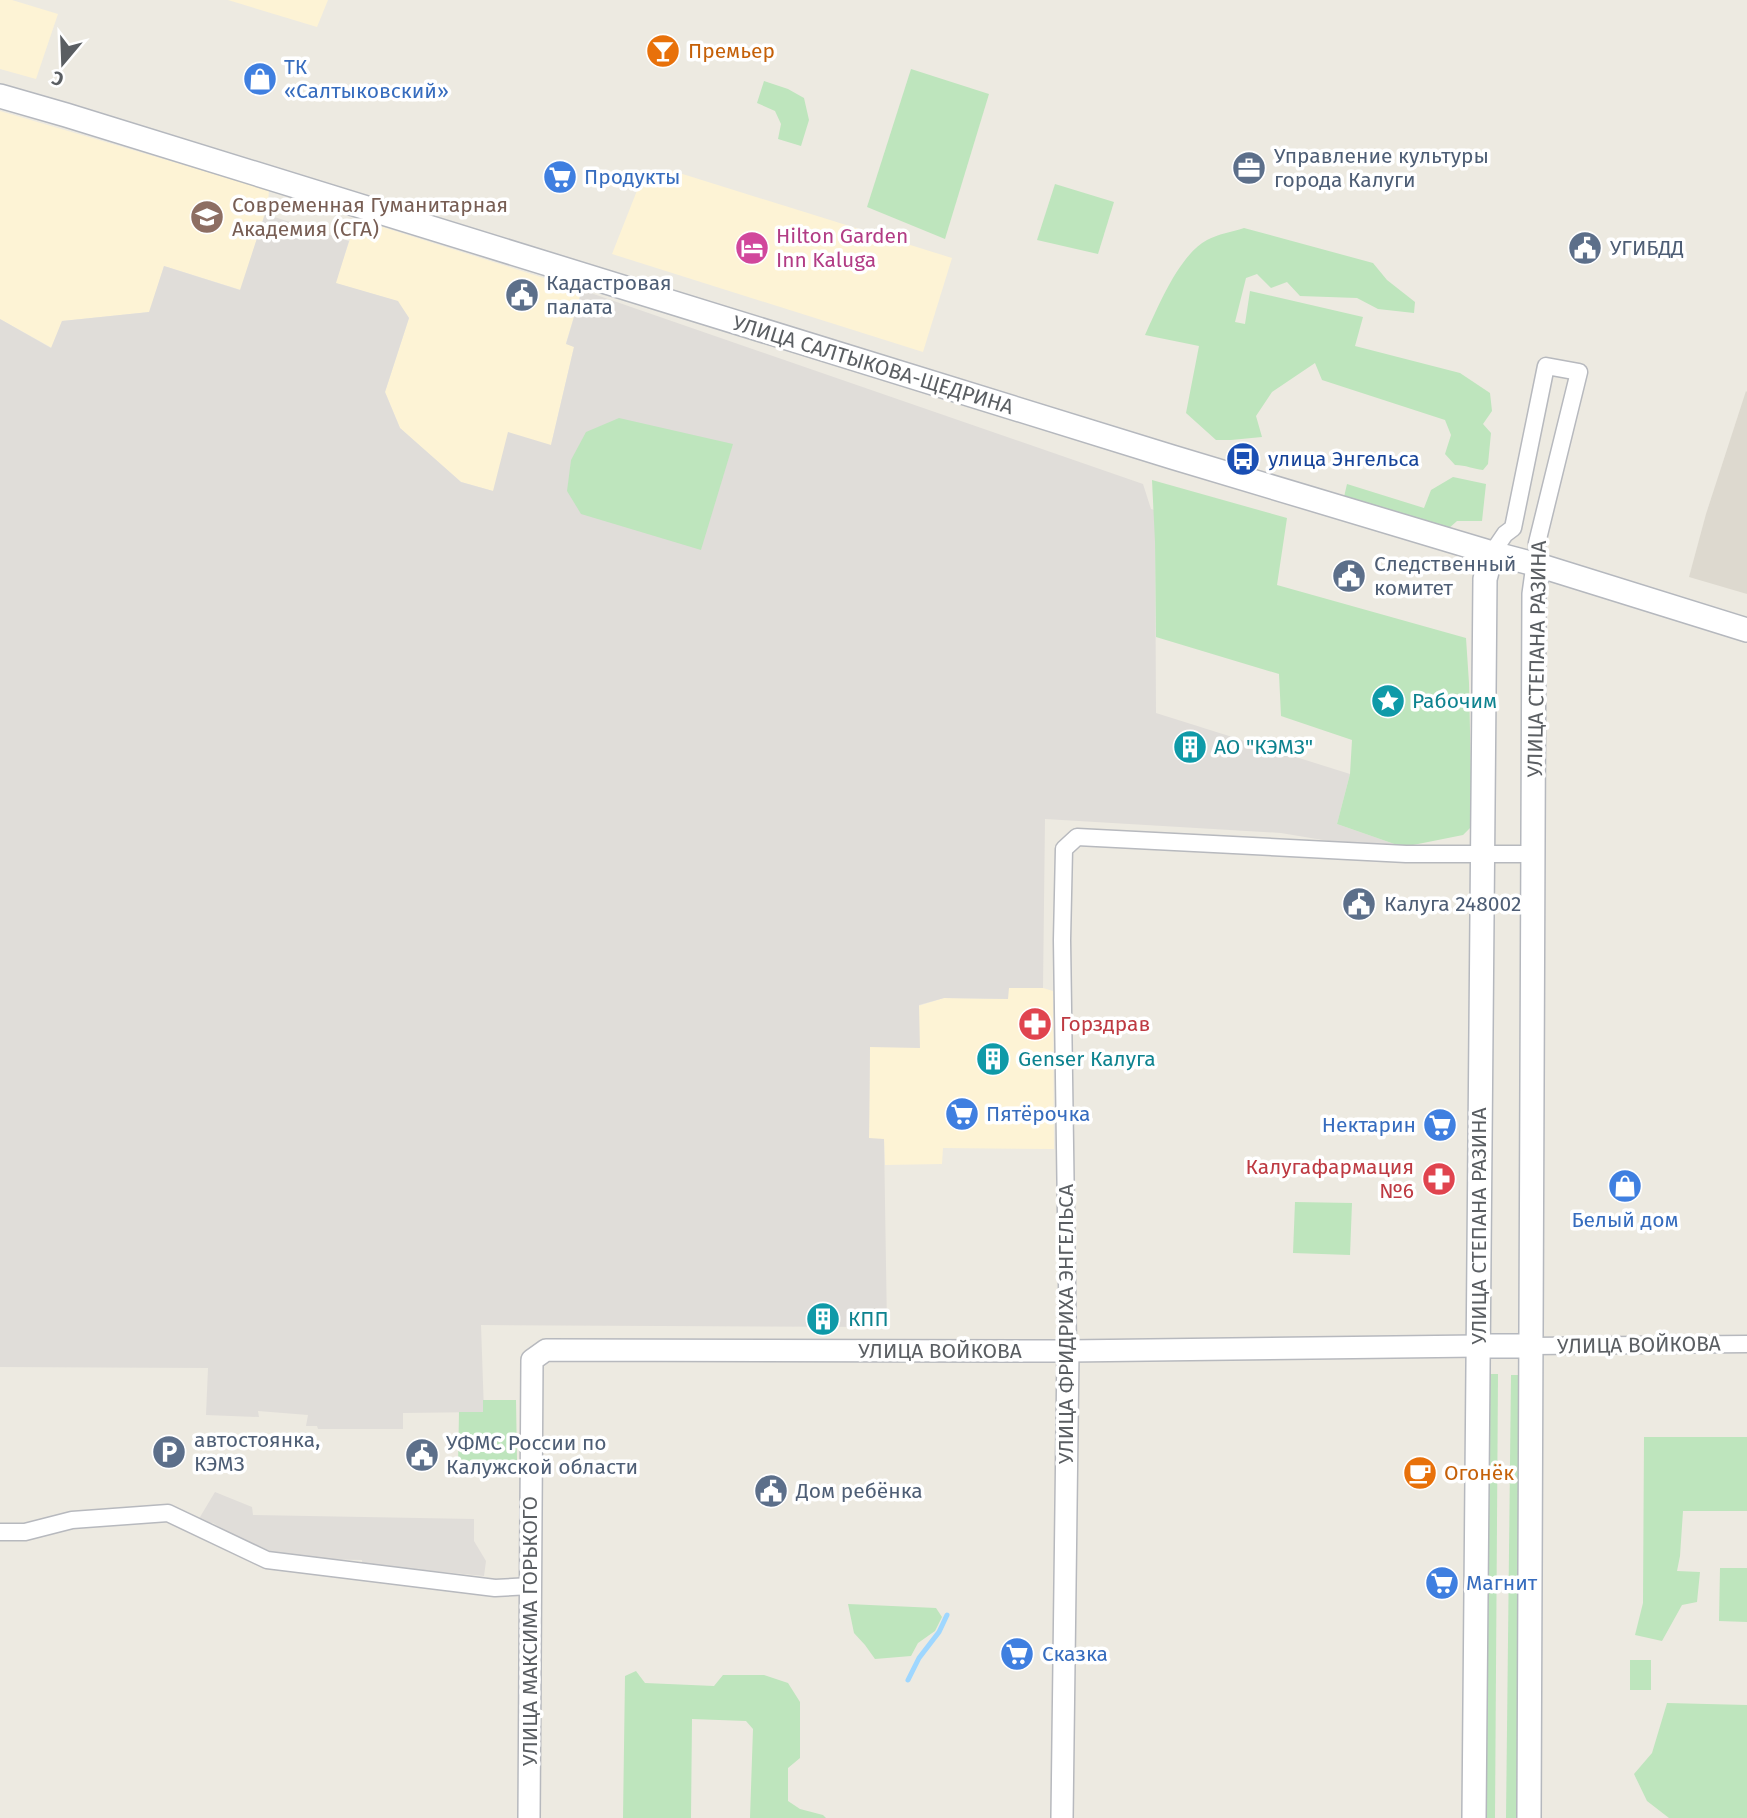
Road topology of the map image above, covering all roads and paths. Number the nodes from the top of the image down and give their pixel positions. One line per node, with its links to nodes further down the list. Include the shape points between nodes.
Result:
1 (0, 96): 2 (main road, УЛИЦА САЛТЫКОВА-ЩЕДРИНА)
2 (1492, 553): 3 (main road, УЛИЦА САЛТЫКОВА-ЩЕДРИНА); 3 (street, УЛИЦА СТЕПАНА РАЗИНА, via 1513,528 1546,366 1579,372 1537,542); 5 (main road, УЛИЦА СТЕПАНА РАЗИНА, via 1485,579)
3 (1538, 565): 4 (main road, УЛИЦА САЛТЫКОВА-ЩЕДРИНА); 6 (main road, УЛИЦА СТЕПАНА РАЗИНА, via 1534,594)
4 (1747, 630)
5 (1482, 855): 6 (street); 8 (main road, УЛИЦА СТЕПАНА РАЗИНА); 10 (street, УЛИЦА ФРИДРИХА ЭНГЕЛЬСА, via 1077,837 1064,849)
6 (1534, 855): 9 (main road, УЛИЦА СТЕПАНА РАЗИНА)
7 (1747, 1344): 9 (street, УЛИЦА ВОЙКОВА)
8 (1478, 1346): 9 (main road); 10 (street, УЛИЦА ВОЙКОВА); 16 (main road, УЛИЦА СТЕПАНА РАЗИНА)
9 (1531, 1346): 17 (main road, УЛИЦА СТЕПАНА РАЗИНА)
10 (1068, 1351): 11 (street, УЛИЦА ВОЙКОВА, via 546,1350); 15 (street, УЛИЦА ФРИДРИХА ЭНГЕЛЬСА)
11 (532, 1360): 13 (street, УЛИЦА МАКСИМА ГОРЬКОГО)
12 (0, 1532): 13 (street, via 25,1532 72,1520 168,1513 267,1560 495,1588)
13 (530, 1586): 14 (street, УЛИЦА МАКСИМА ГОРЬКОГО)
14 (528, 1818)
15 (1062, 1818)
16 (1474, 1818)
17 (1529, 1818)

